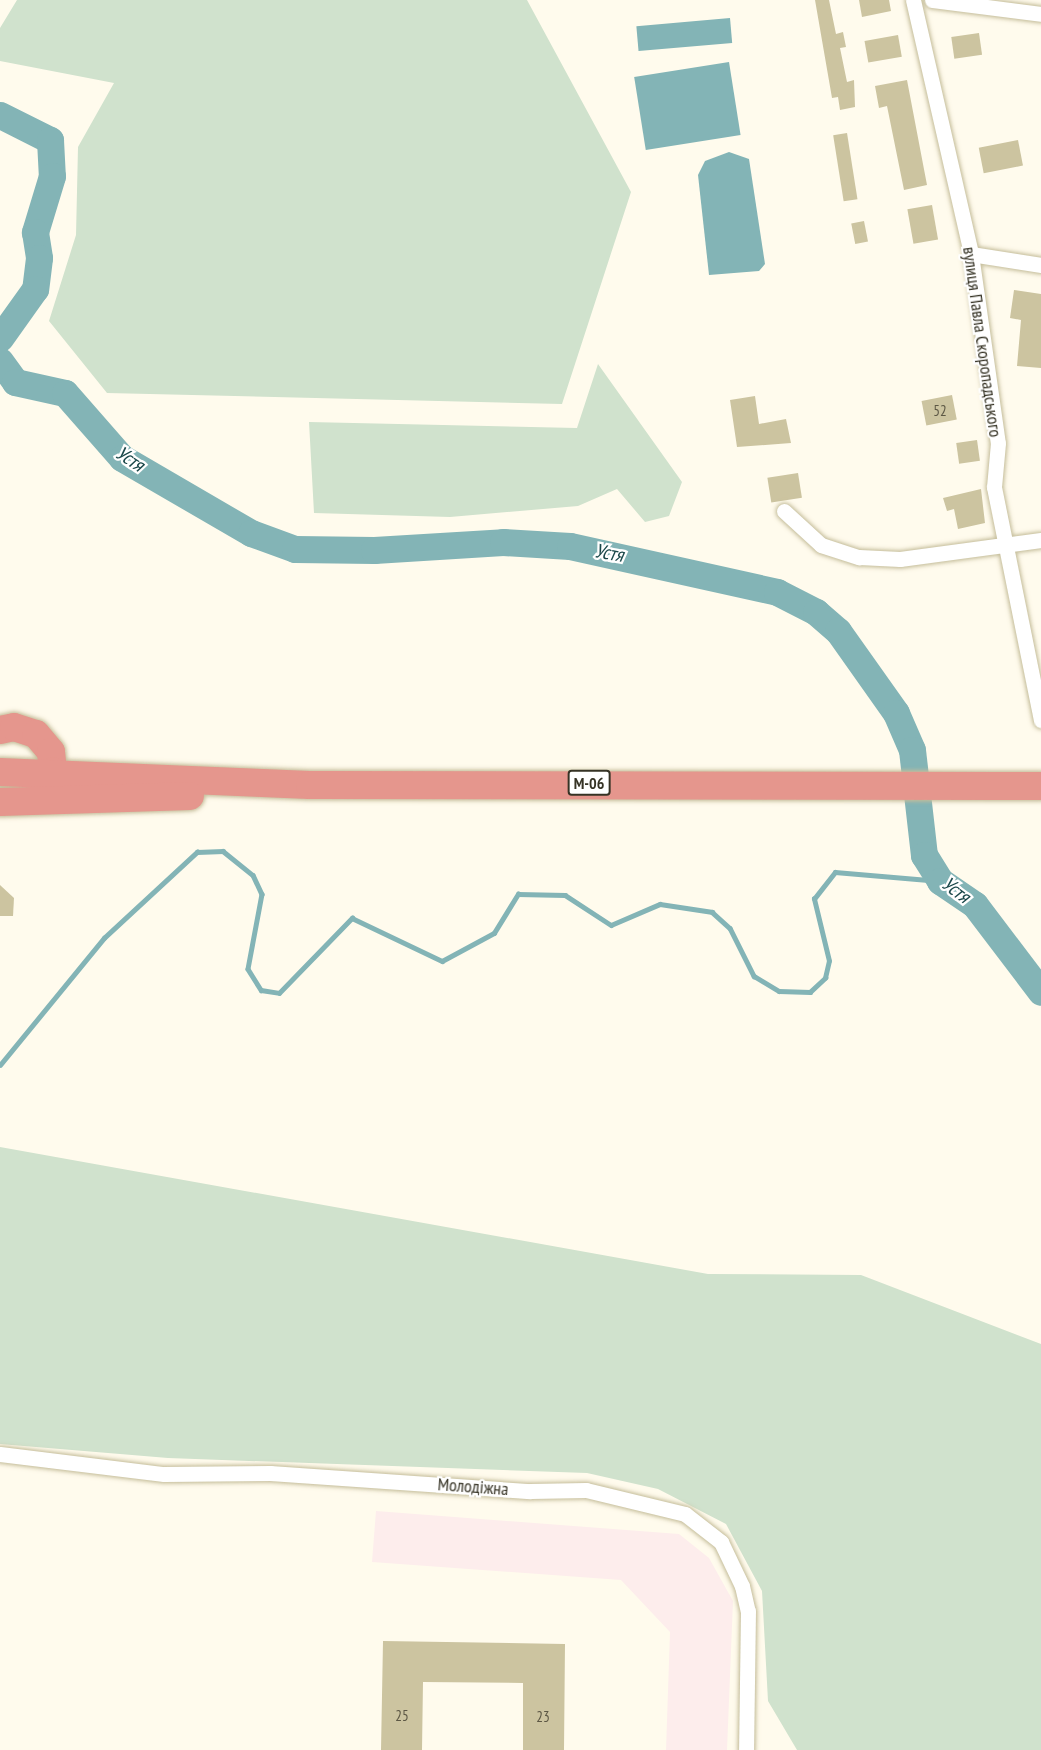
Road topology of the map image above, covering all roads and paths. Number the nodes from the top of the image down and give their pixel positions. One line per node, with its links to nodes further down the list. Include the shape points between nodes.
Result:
1 (913, 0): 4 (street, вулиця Павла Скоропадського)
2 (932, 0): 3 (street)
3 (1041, 14)
4 (971, 254): 5 (street); 8 (street, вулиця Павла Скоропадського, via 998,443 994,488)
5 (1041, 265)
6 (784, 511): 8 (street, via 821,545 859,557 900,559)
7 (1041, 540): 8 (street)
8 (1005, 546): 9 (street, вулиця Павла Скоропадського)
9 (1041, 720)
10 (0, 730): 12 (highway, via 14,727 36,734 51,752)
11 (0, 772): 12 (highway, М-06)
12 (52, 774): 13 (highway, М-06); 16 (highway)
13 (310, 785): 14 (highway, М-06); 16 (highway, М-06)
14 (1041, 786)
15 (0, 802): 16 (highway, М-06)
16 (38, 802)
17 (0, 1454): 18 (street, Молодіжна, via 164,1474 270,1473 530,1491 586,1490 685,1514 721,1542 742,1586 748,1611)
18 (746, 1750)

